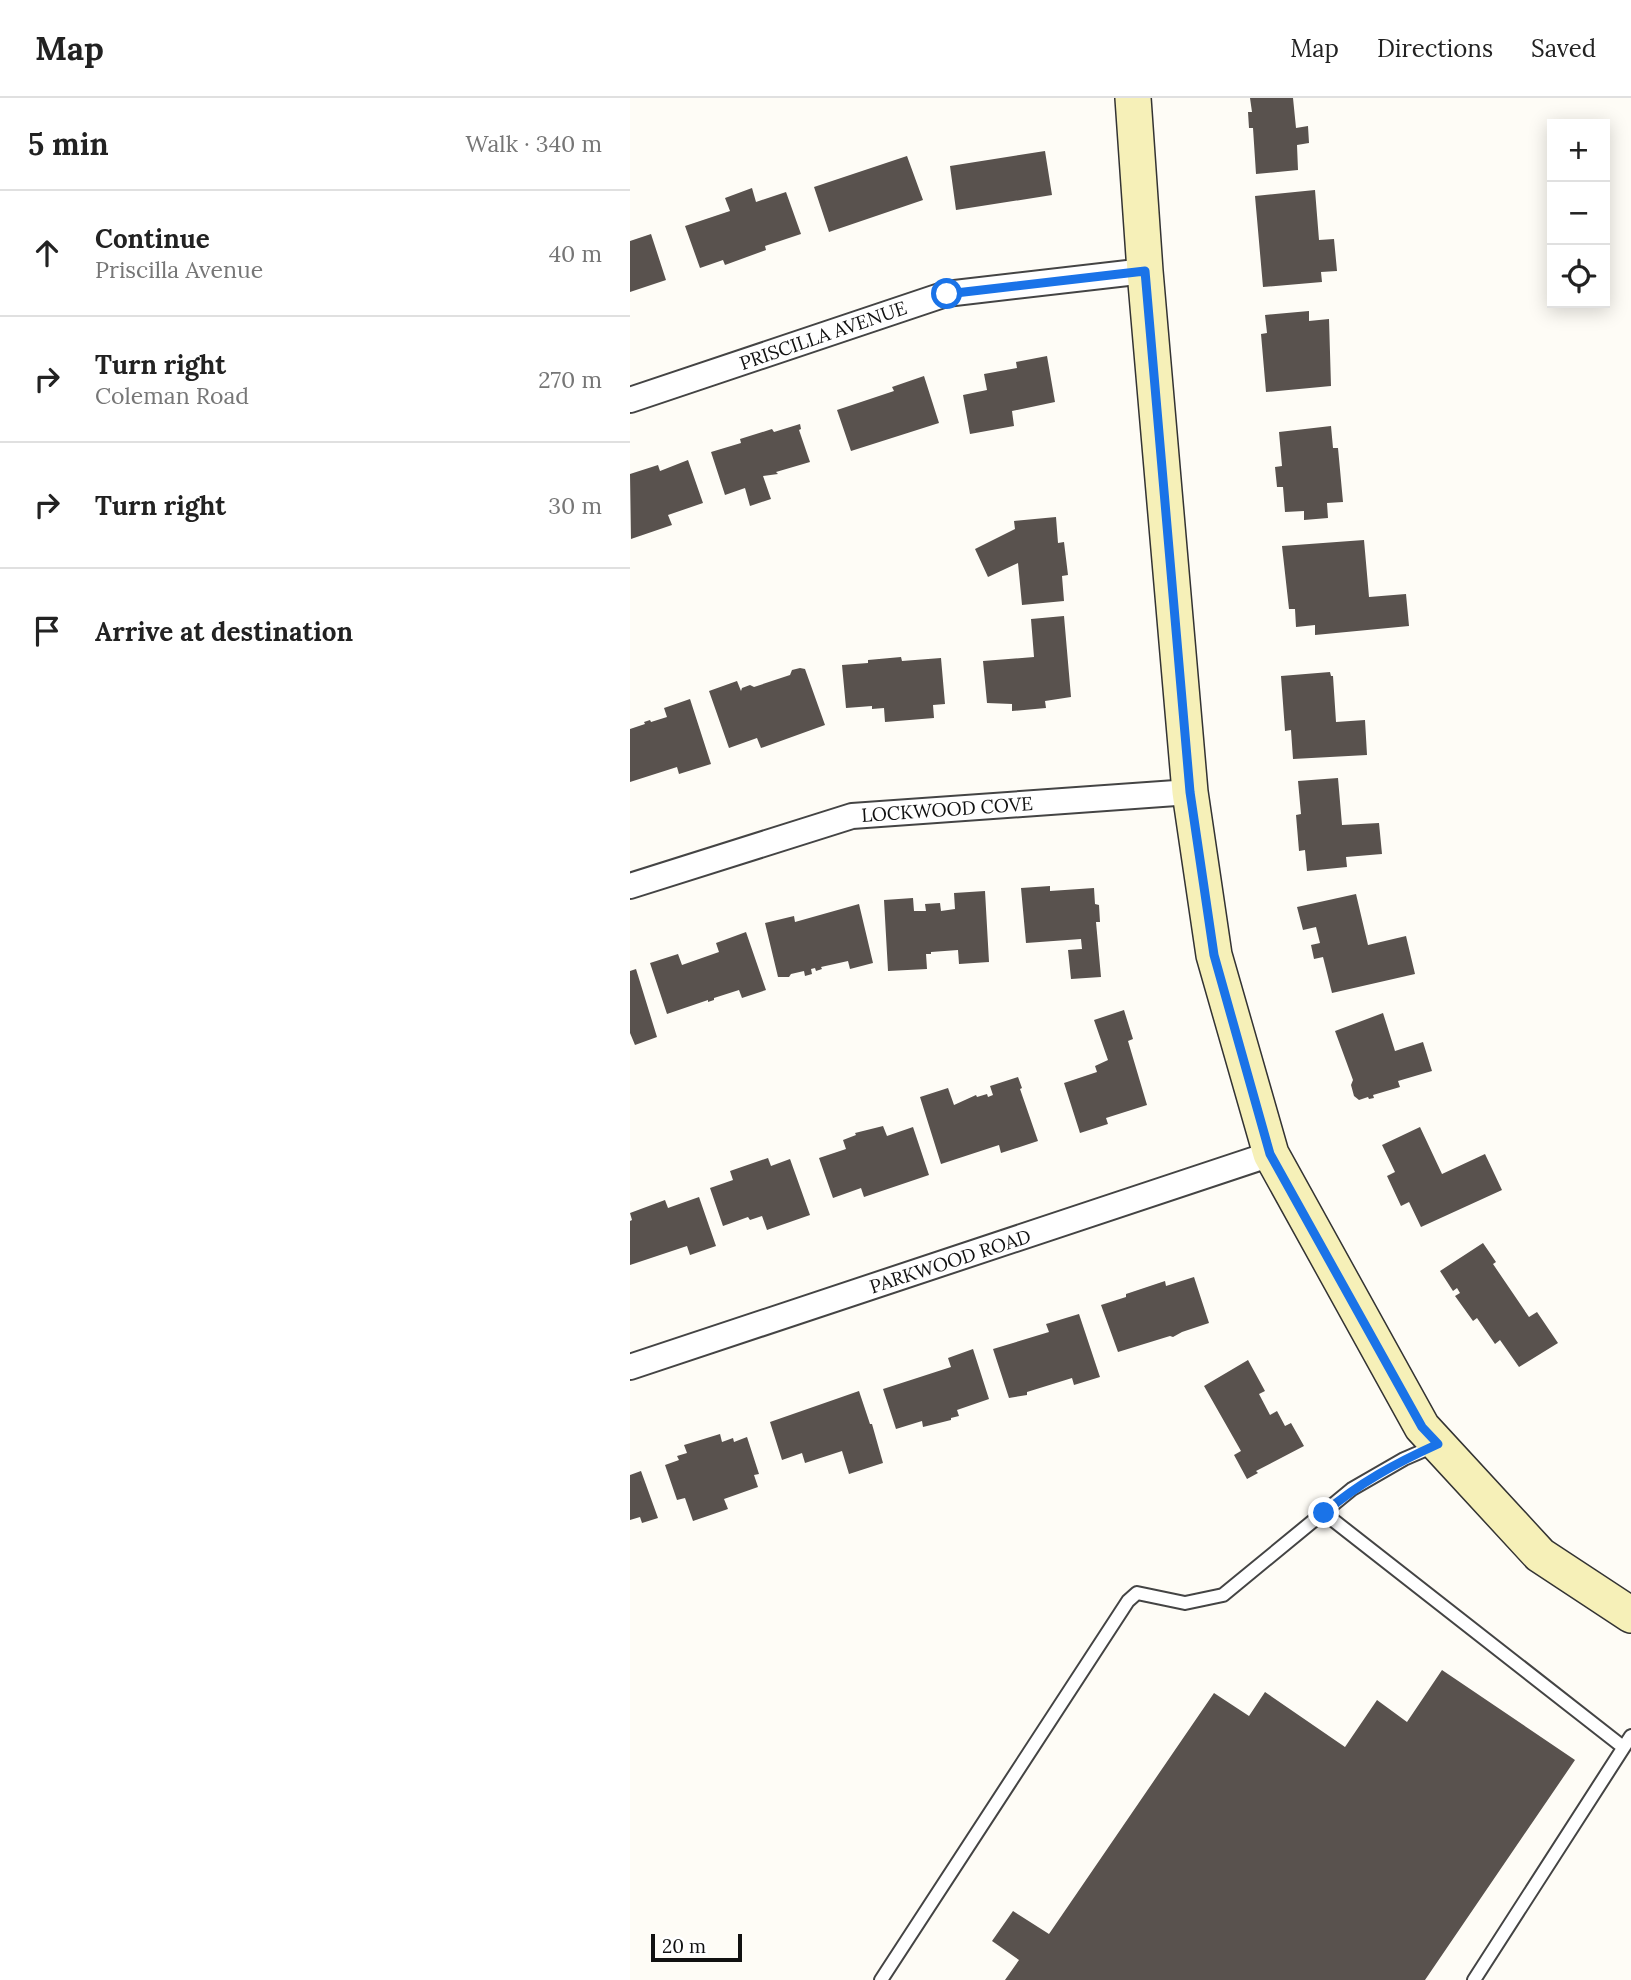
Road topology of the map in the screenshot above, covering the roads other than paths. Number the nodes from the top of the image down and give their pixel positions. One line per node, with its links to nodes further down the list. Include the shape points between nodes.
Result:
1 (1133, 98): 2 (main road)
2 (1145, 271): 3 (street, PRISCILLA AVENUE, via 947,294); 4 (main road)
3 (630, 400)
4 (1190, 792): 5 (street, LOCKWOOD COVE, via 852,816); 6 (main road, via 1214,955)
5 (630, 887)
6 (1270, 1154): 7 (street, PARKWOOD ROAD); 8 (main road, via 1422,1427)
7 (630, 1367)
8 (1438, 1444): 9 (lane, via 1352,1489); 10 (main road, via 1541,1555)
9 (1324, 1513): 12 (lane); 13 (lane, via 1223,1595 1185,1603 1137,1593 1128,1601)
10 (1631, 1615)
11 (1631, 1736): 12 (lane)
12 (1623, 1747): 14 (lane)
13 (881, 1980)
14 (1474, 1980)

